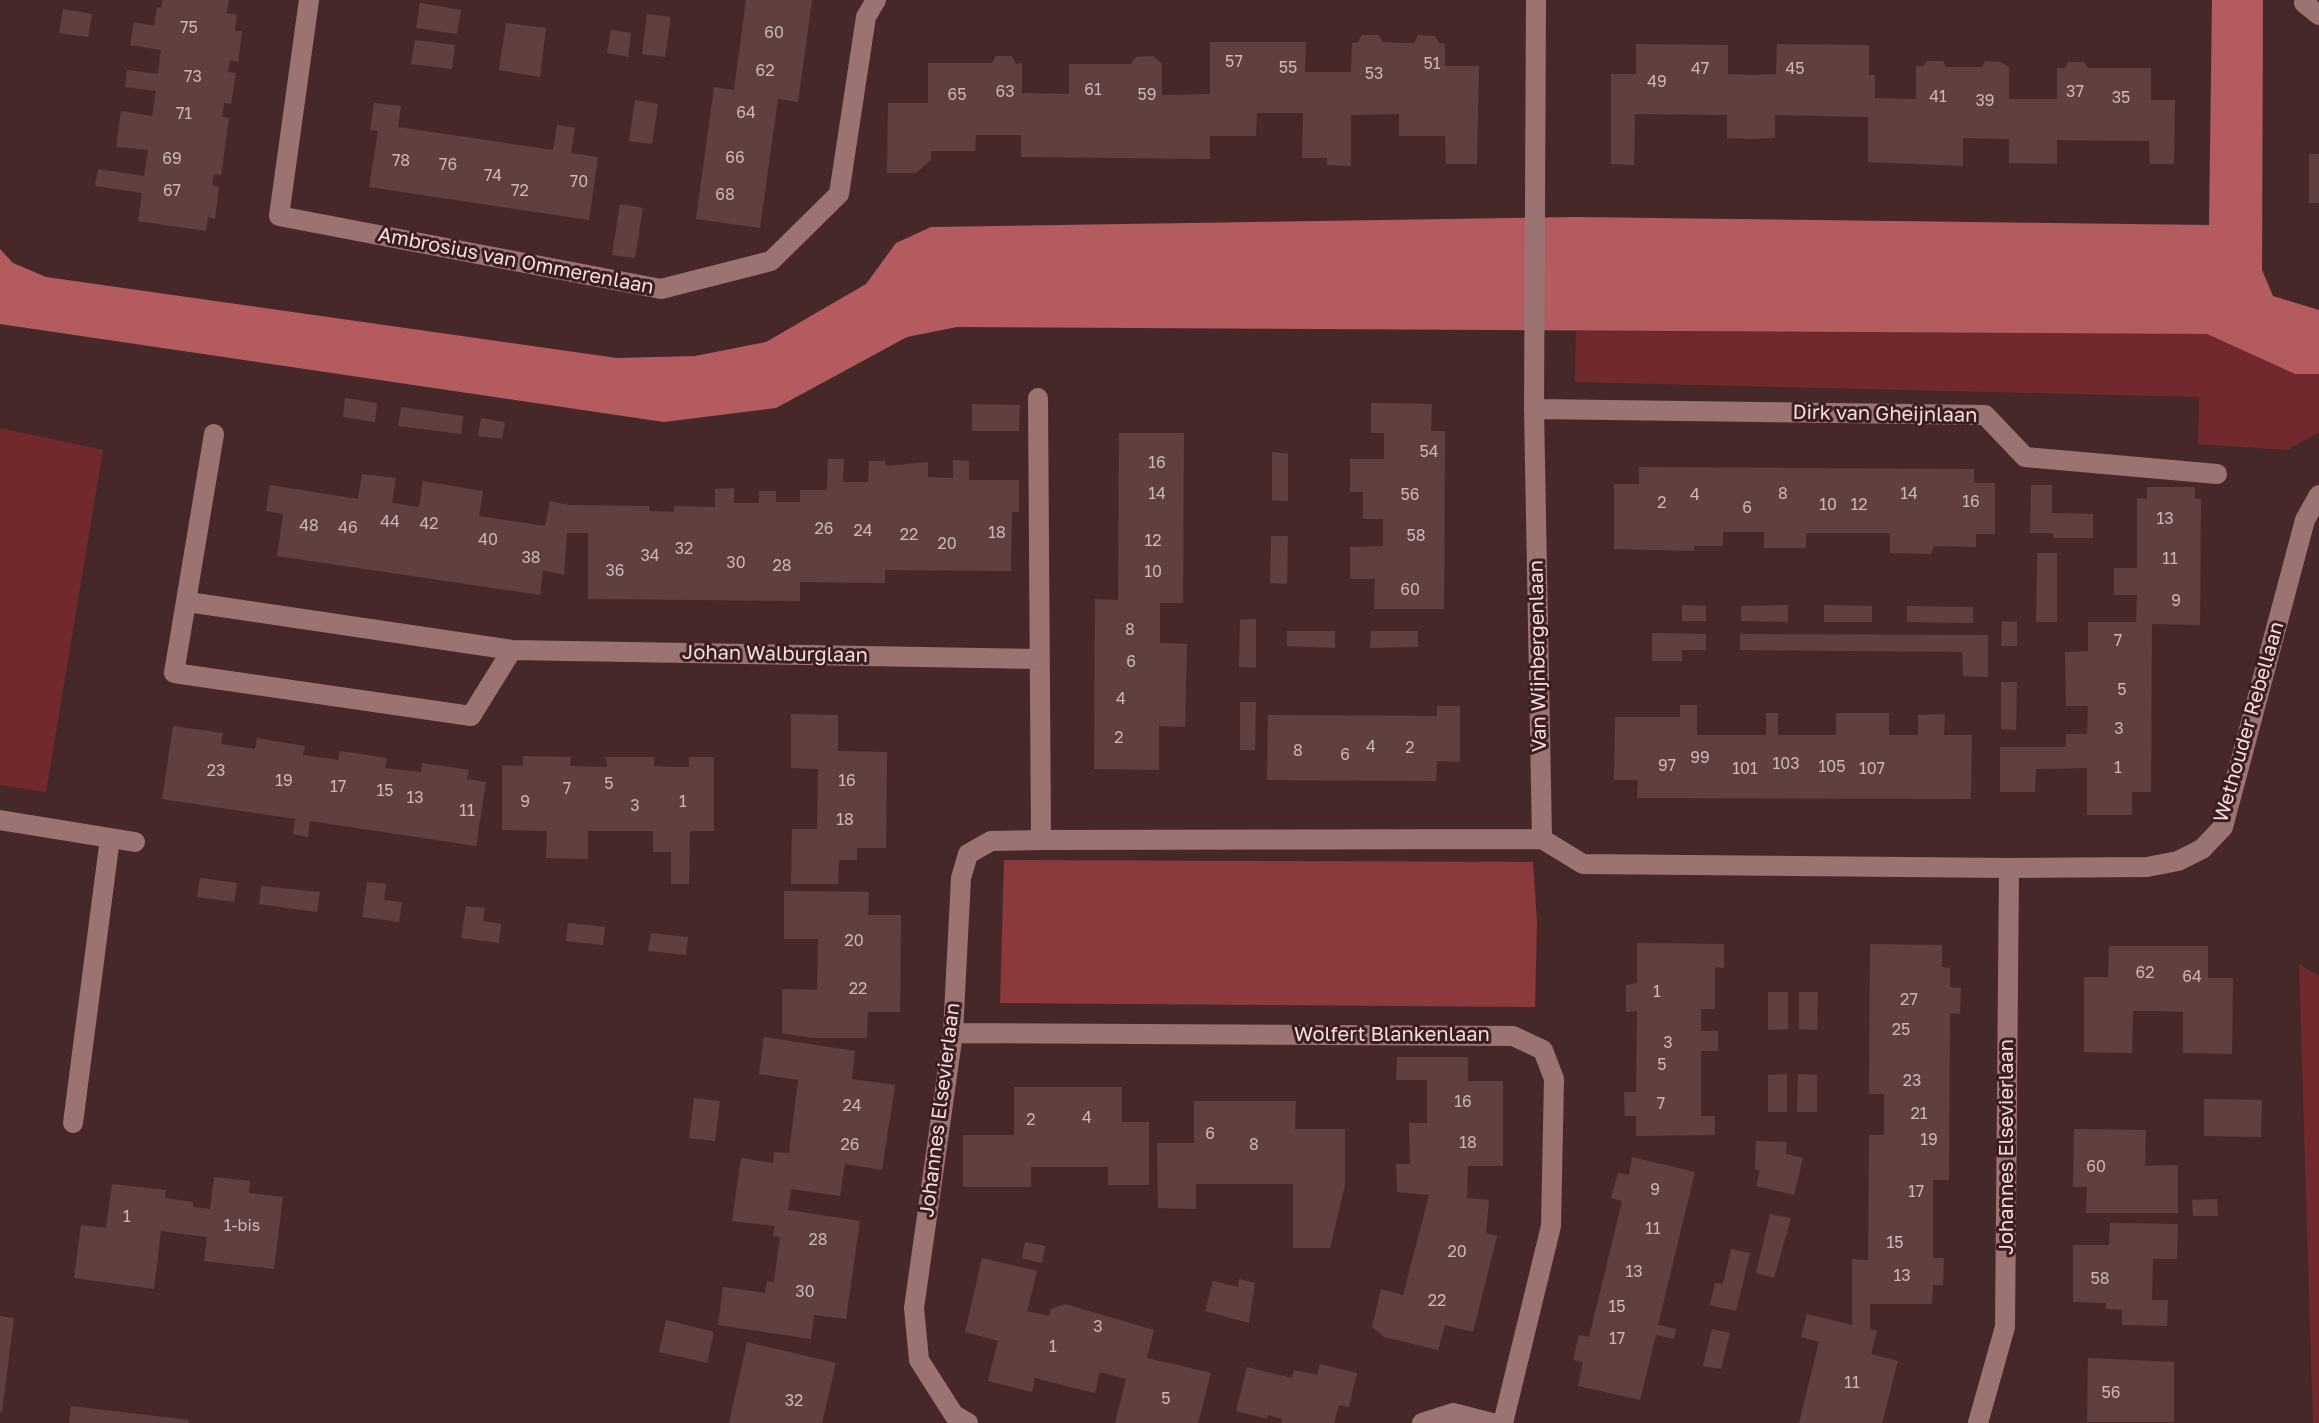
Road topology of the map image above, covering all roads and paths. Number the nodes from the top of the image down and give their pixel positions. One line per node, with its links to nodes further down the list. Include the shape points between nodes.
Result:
1 (309, 0): 2 (street, Ambrosius van Ommerenlaan, via 279,216 661,289 771,261 839,194 866,17)
2 (876, 0)
3 (1536, 0): 5 (street, Van Wijnbergenlaan)
4 (1038, 398): 11 (street)
5 (1534, 409): 7 (street, Dirk van Gheijnlaan, via 1985,415 2025,457); 14 (street, Van Wijnbergenlaan)
6 (214, 434): 9 (street)
7 (2217, 474)
8 (2319, 495): 17 (street, Wethouder Rebellaan, via 2305,520 2223,827 2202,849 2147,867)
9 (188, 602): 10 (street, Johan Walburglaan); 10 (street, via 174,673 471,716)
10 (512, 650): 11 (street, Johan Walburglaan)
11 (1039, 659): 15 (street)
12 (0, 820): 13 (street)
13 (110, 838): 16 (street); 19 (street)
14 (1542, 839): 15 (street); 17 (street, via 1583,864)
15 (1041, 840): 18 (street, Johannes Elsevierlaan, via 991,841 968,854 961,878)
16 (135, 842)
17 (2009, 868): 24 (street, Johannes Elsevierlaan, via 2005,1327)
18 (953, 1033): 20 (street, Johannes Elsevierlaan, via 914,1308 919,1360 954,1415); 23 (street, Wolfert Blankenlaan, via 1513,1036 1543,1050 1554,1079 1551,1226)
19 (73, 1123)
20 (968, 1423)
21 (1422, 1423): 22 (street, via 1453,1413)
22 (1492, 1423)
23 (1503, 1423)
24 (1978, 1423)

